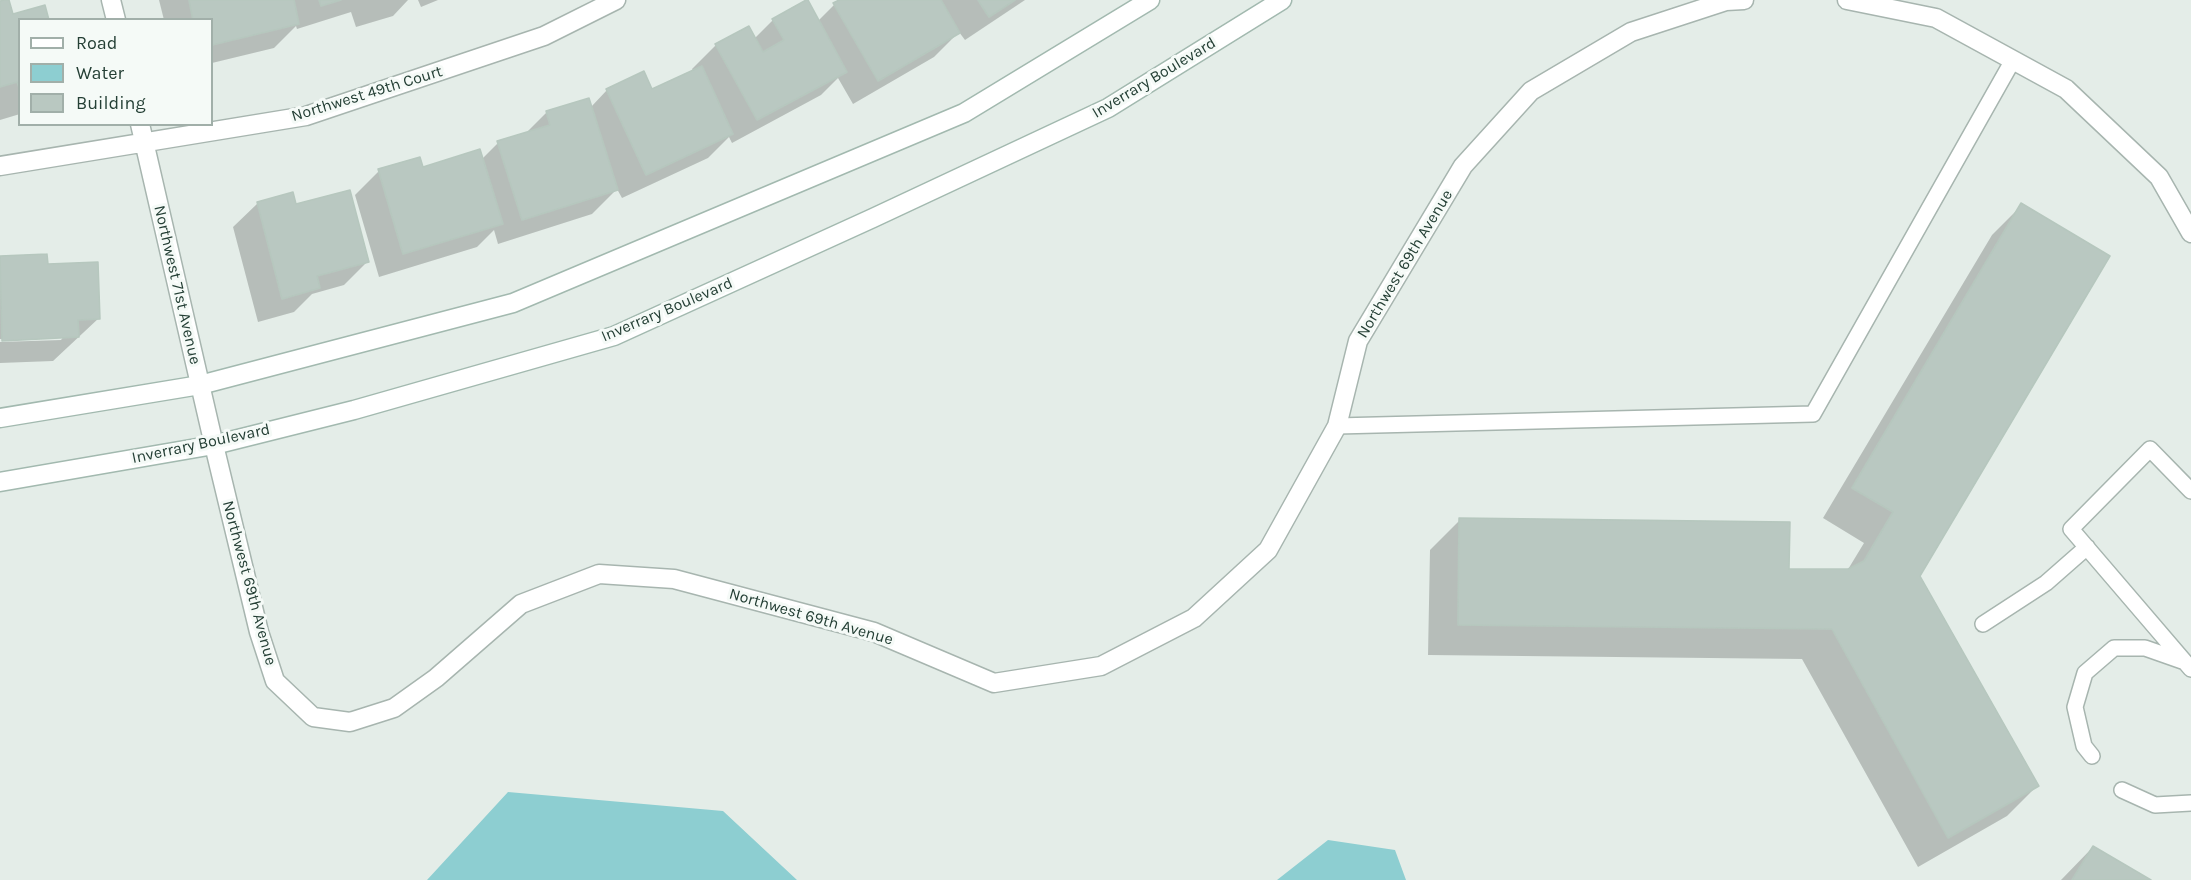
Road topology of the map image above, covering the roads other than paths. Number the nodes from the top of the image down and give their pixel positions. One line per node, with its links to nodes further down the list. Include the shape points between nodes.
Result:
1 (111, 0): 7 (street)
2 (616, 0): 10 (street, Northwest 49th Court, via 544,36 306,116)
3 (1150, 0): 13 (street, via 964,113 513,303)
4 (1282, 0): 16 (street, Inverrary Boulevard, via 1108,108 614,336 354,410)
5 (1744, 0): 15 (street, Northwest 69th Avenue, via 1726,1 1631,32 1531,91 1463,166 1358,341)
6 (1848, 0): 8 (street, via 1936,18)
7 (116, 18)
8 (2013, 60): 12 (street, via 2066,89 2159,177); 15 (lane, via 1813,414)
9 (140, 126): 10 (street, Northwest 71st Avenue)
10 (145, 144): 11 (street, Northwest 49th Court); 13 (street, Northwest 71st Avenue)
11 (0, 166)
12 (2191, 233)
13 (200, 386): 14 (street); 16 (street, Northwest 71st Avenue)
14 (0, 418)
15 (1337, 426): 16 (street, Northwest 69th Avenue, via 1268,549 1194,618 1101,666 994,683 874,632 674,579 599,574 521,604 436,678 394,708 350,722 313,717 275,681)
16 (214, 445): 17 (street, Inverrary Boulevard)
17 (0, 482)
18 (2191, 491): 19 (lane, via 2150,449 2071,529)
19 (2087, 547): 20 (lane, via 2046,584); 21 (lane)
20 (1983, 624)
21 (2189, 662): 22 (lane, via 2145,648 2114,648 2085,673 2075,707 2084,746)
22 (2092, 756)
23 (2122, 790): 24 (lane, via 2155,805)
24 (2191, 803)

